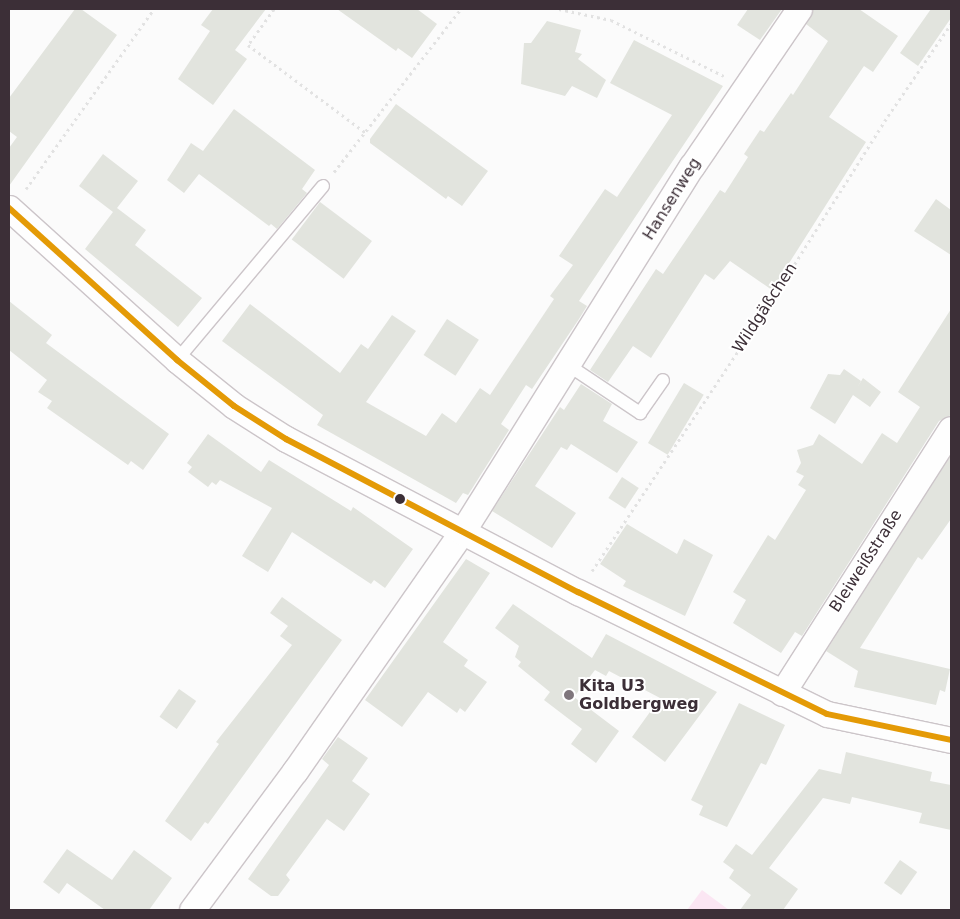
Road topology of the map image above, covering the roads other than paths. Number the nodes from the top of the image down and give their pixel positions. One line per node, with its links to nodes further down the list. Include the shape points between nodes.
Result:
1 (799, 9): 5 (street, Hansenweg, via 692,166)
2 (323, 186): 4 (lane)
3 (10, 209): 4 (street)
4 (177, 360): 8 (street, via 234,406 286,439)
5 (568, 364): 6 (lane, via 640,413); 8 (street, Hansenweg)
6 (663, 380)
7 (951, 429): 9 (street, Bleiweißstraße)
8 (462, 532): 9 (street); 11 (street, Hansenweg, via 295,771)
9 (782, 693): 10 (street, via 827,714)
10 (951, 740)
11 (192, 910)

